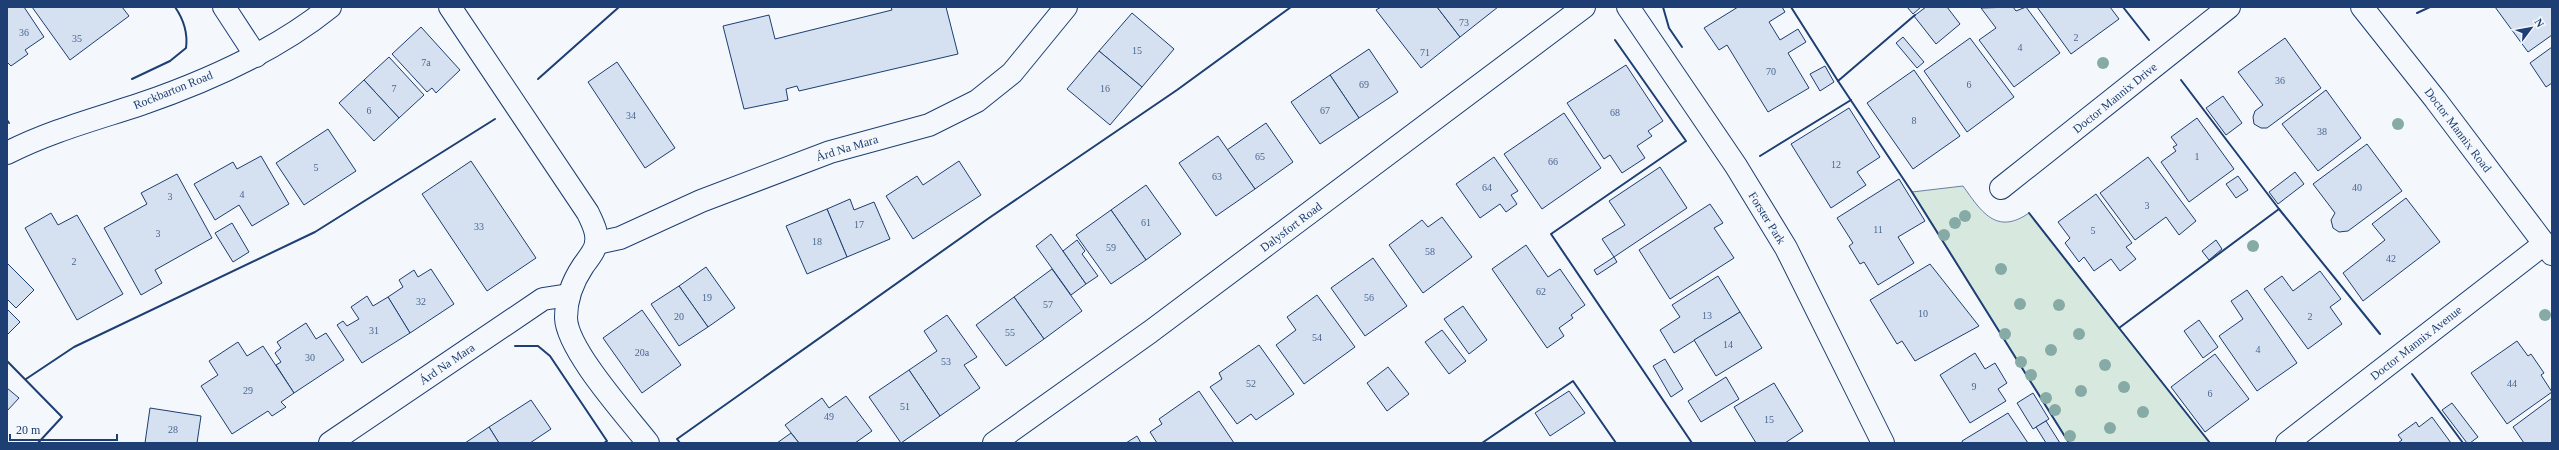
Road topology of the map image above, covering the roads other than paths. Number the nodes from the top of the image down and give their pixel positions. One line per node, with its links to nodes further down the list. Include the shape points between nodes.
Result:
1 (224, 7): 9 (street)
2 (330, 7): 9 (street, Rockbarton Road)
3 (450, 7): 12 (street, via 588,213 594,227)
4 (1066, 7): 12 (street, Árd Na Mara, via 1012,73 977,101 929,125 830,152 701,201 620,238)
5 (1584, 7): 17 (street, Dalysfort Road, via 1150,332)
6 (1628, 7): 18 (street, Forster Park, via 1736,166 1786,248)
7 (2229, 7): 11 (street, Doctor Mannix Drive)
8 (2362, 7): 13 (street, Doctor Mannix Road)
9 (256, 56): 10 (street, Rockbarton Road, via 143,103 34,139)
10 (7, 153)
11 (2001, 188)
12 (596, 243): 14 (street)
13 (2548, 249): 19 (street, Doctor Mannix Avenue)
14 (569, 295): 15 (street, Árd Na Mara, via 543,299); 16 (street, via 566,319 572,337 587,364)
15 (330, 443)
16 (648, 443)
17 (994, 443)
18 (1883, 443)
19 (2287, 443)

